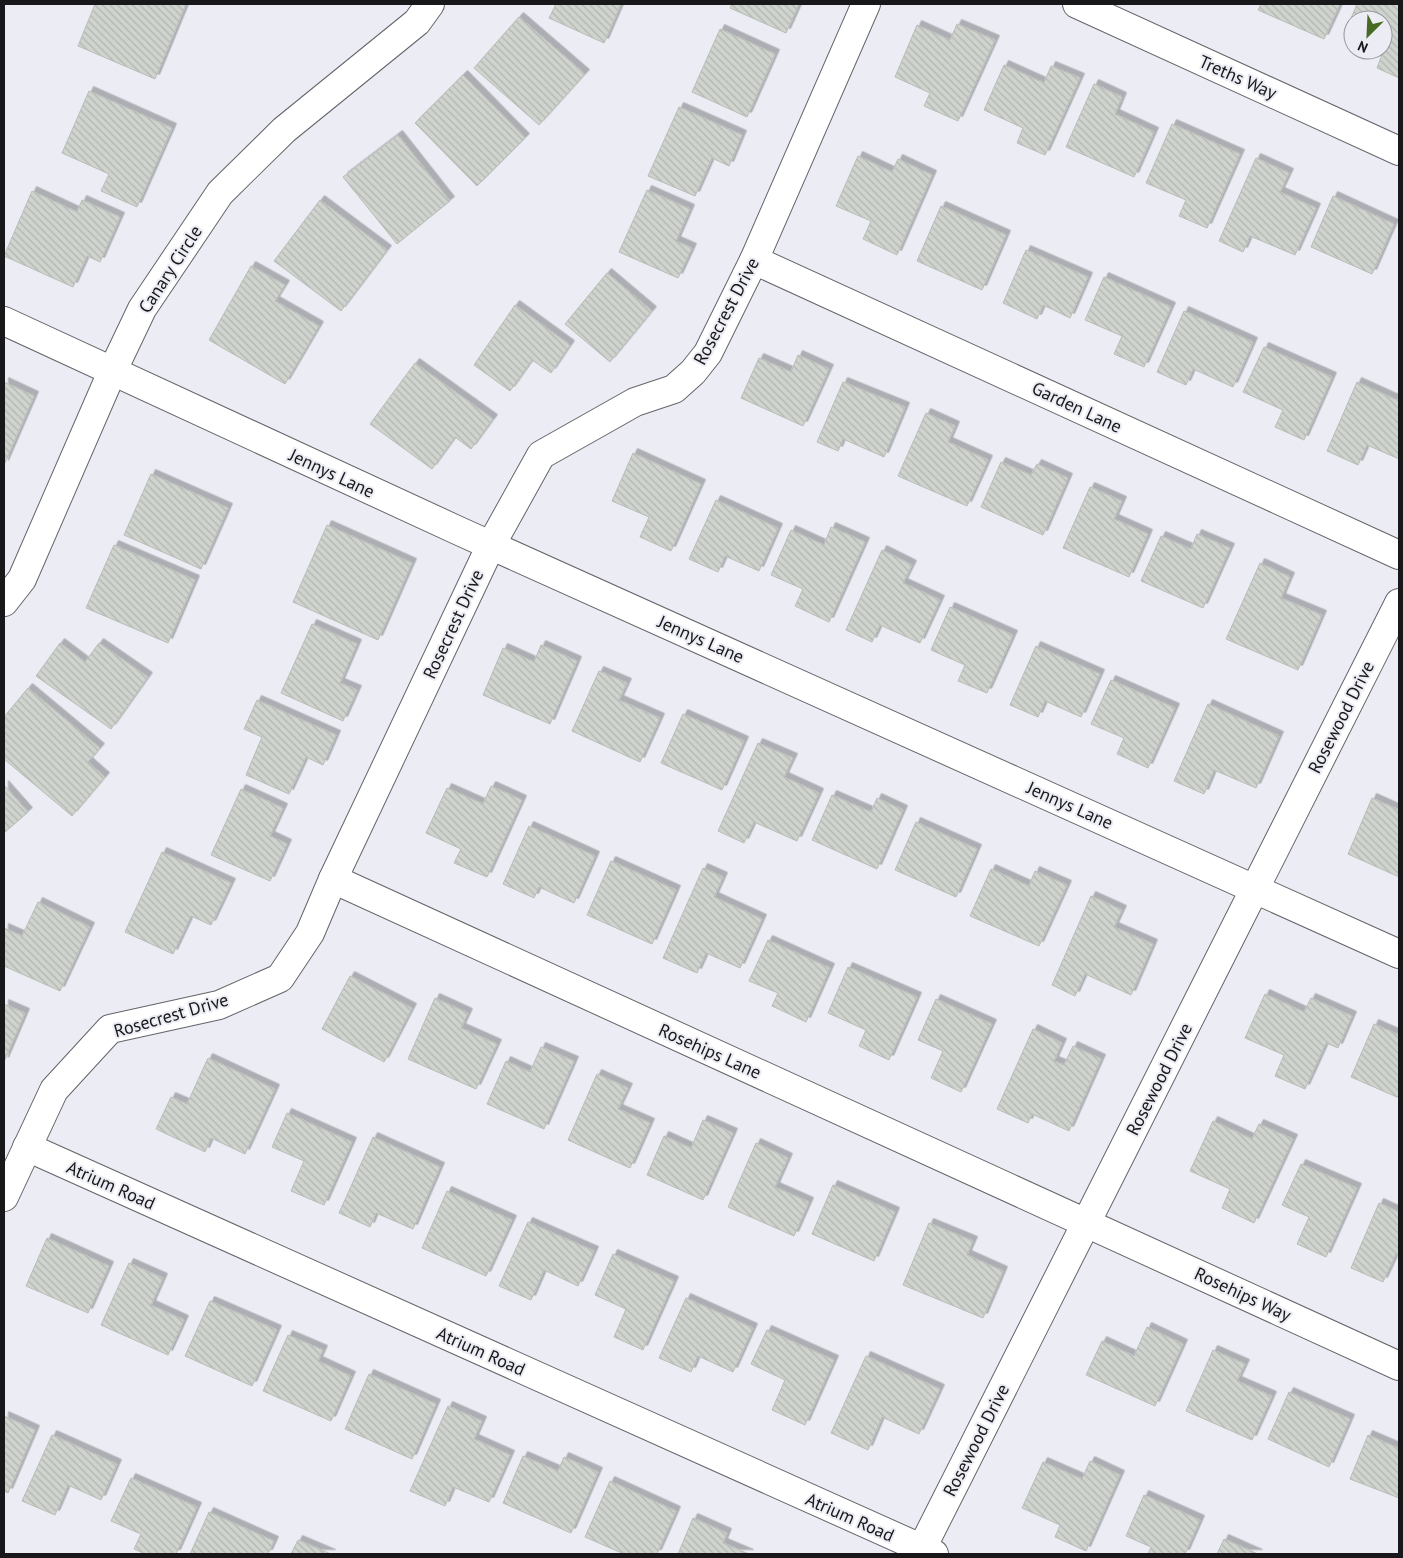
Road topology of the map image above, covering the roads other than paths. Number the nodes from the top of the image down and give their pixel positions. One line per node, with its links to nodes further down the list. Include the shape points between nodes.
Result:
1 (430, 4): 7 (street, Canary Circle, via 417,22 284,130 220,193 142,309)
2 (866, 4): 5 (street, Rosecrest Drive)
3 (1077, 4): 4 (street, Treths Way)
4 (1399, 151)
5 (754, 260): 8 (street, Rosecrest Drive, via 708,353 693,372 674,389 635,402 541,455); 9 (street, Garden Lane)
6 (4, 321): 7 (street, Jennys Lane)
7 (112, 372): 8 (street, Jennys Lane); 10 (street, Canary Circle, via 22,579)
8 (491, 545): 12 (street, Rosecrest Drive); 13 (street, Jennys Lane)
9 (1399, 555)
10 (4, 602)
11 (1399, 603): 13 (street, Rosewood Drive)
12 (333, 880): 15 (street, Rosecrest Drive, via 310,933 280,978 218,1005 110,1029 54,1090); 17 (street, Rosehips Lane)
13 (1255, 888): 14 (street, Jennys Lane); 17 (street, Rosewood Drive)
14 (1399, 954)
15 (27, 1148): 16 (street, Rosecrest Drive); 19 (street, Atrium Road)
16 (4, 1197)
17 (1087, 1222): 18 (street, Rosehips Way); 19 (street, Rosewood Drive)
18 (1399, 1366)
19 (925, 1552)

